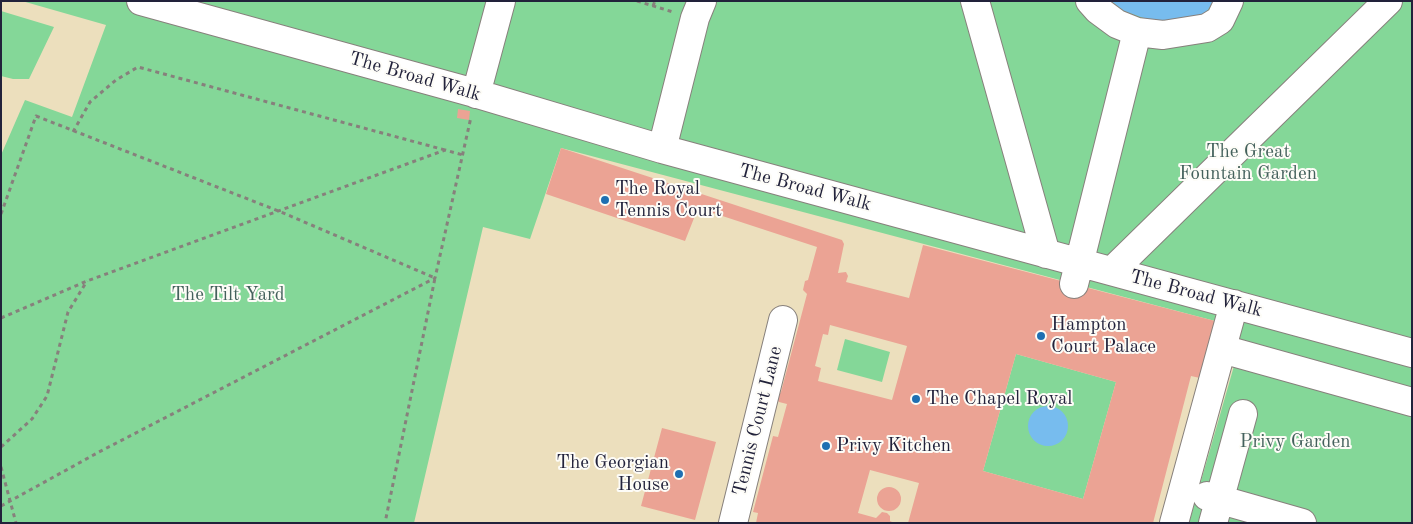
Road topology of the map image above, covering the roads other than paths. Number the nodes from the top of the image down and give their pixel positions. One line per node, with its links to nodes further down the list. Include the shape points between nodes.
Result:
1 (141, 1): 9 (street, The Broad Walk)
2 (501, 1): 9 (street)
3 (974, 1): 11 (street)
4 (1090, 1): 8 (street, via 1117,24)
5 (1230, 1): 8 (street, via 1220,20 1207,28 1162,35)
6 (1388, 1): 12 (street)
7 (699, 10): 10 (street)
8 (1137, 32): 13 (street)
9 (476, 94): 10 (street, The Broad Walk)
10 (662, 149): 11 (street, The Broad Walk)
11 (1046, 254): 13 (street, The Broad Walk)
12 (1112, 271): 13 (street, The Broad Walk); 14 (street, The Broad Walk)
13 (1077, 273)
14 (1234, 304): 16 (street); 17 (street, The Broad Walk)
15 (783, 320): 21 (street, Tennis Court Lane)
16 (1222, 350): 18 (street); 20 (street)
17 (1412, 353)
18 (1412, 402)
19 (1243, 414): 20 (street)
20 (1203, 500): 22 (street); 23 (street)
21 (733, 523)
22 (1174, 523)
23 (1302, 523)

